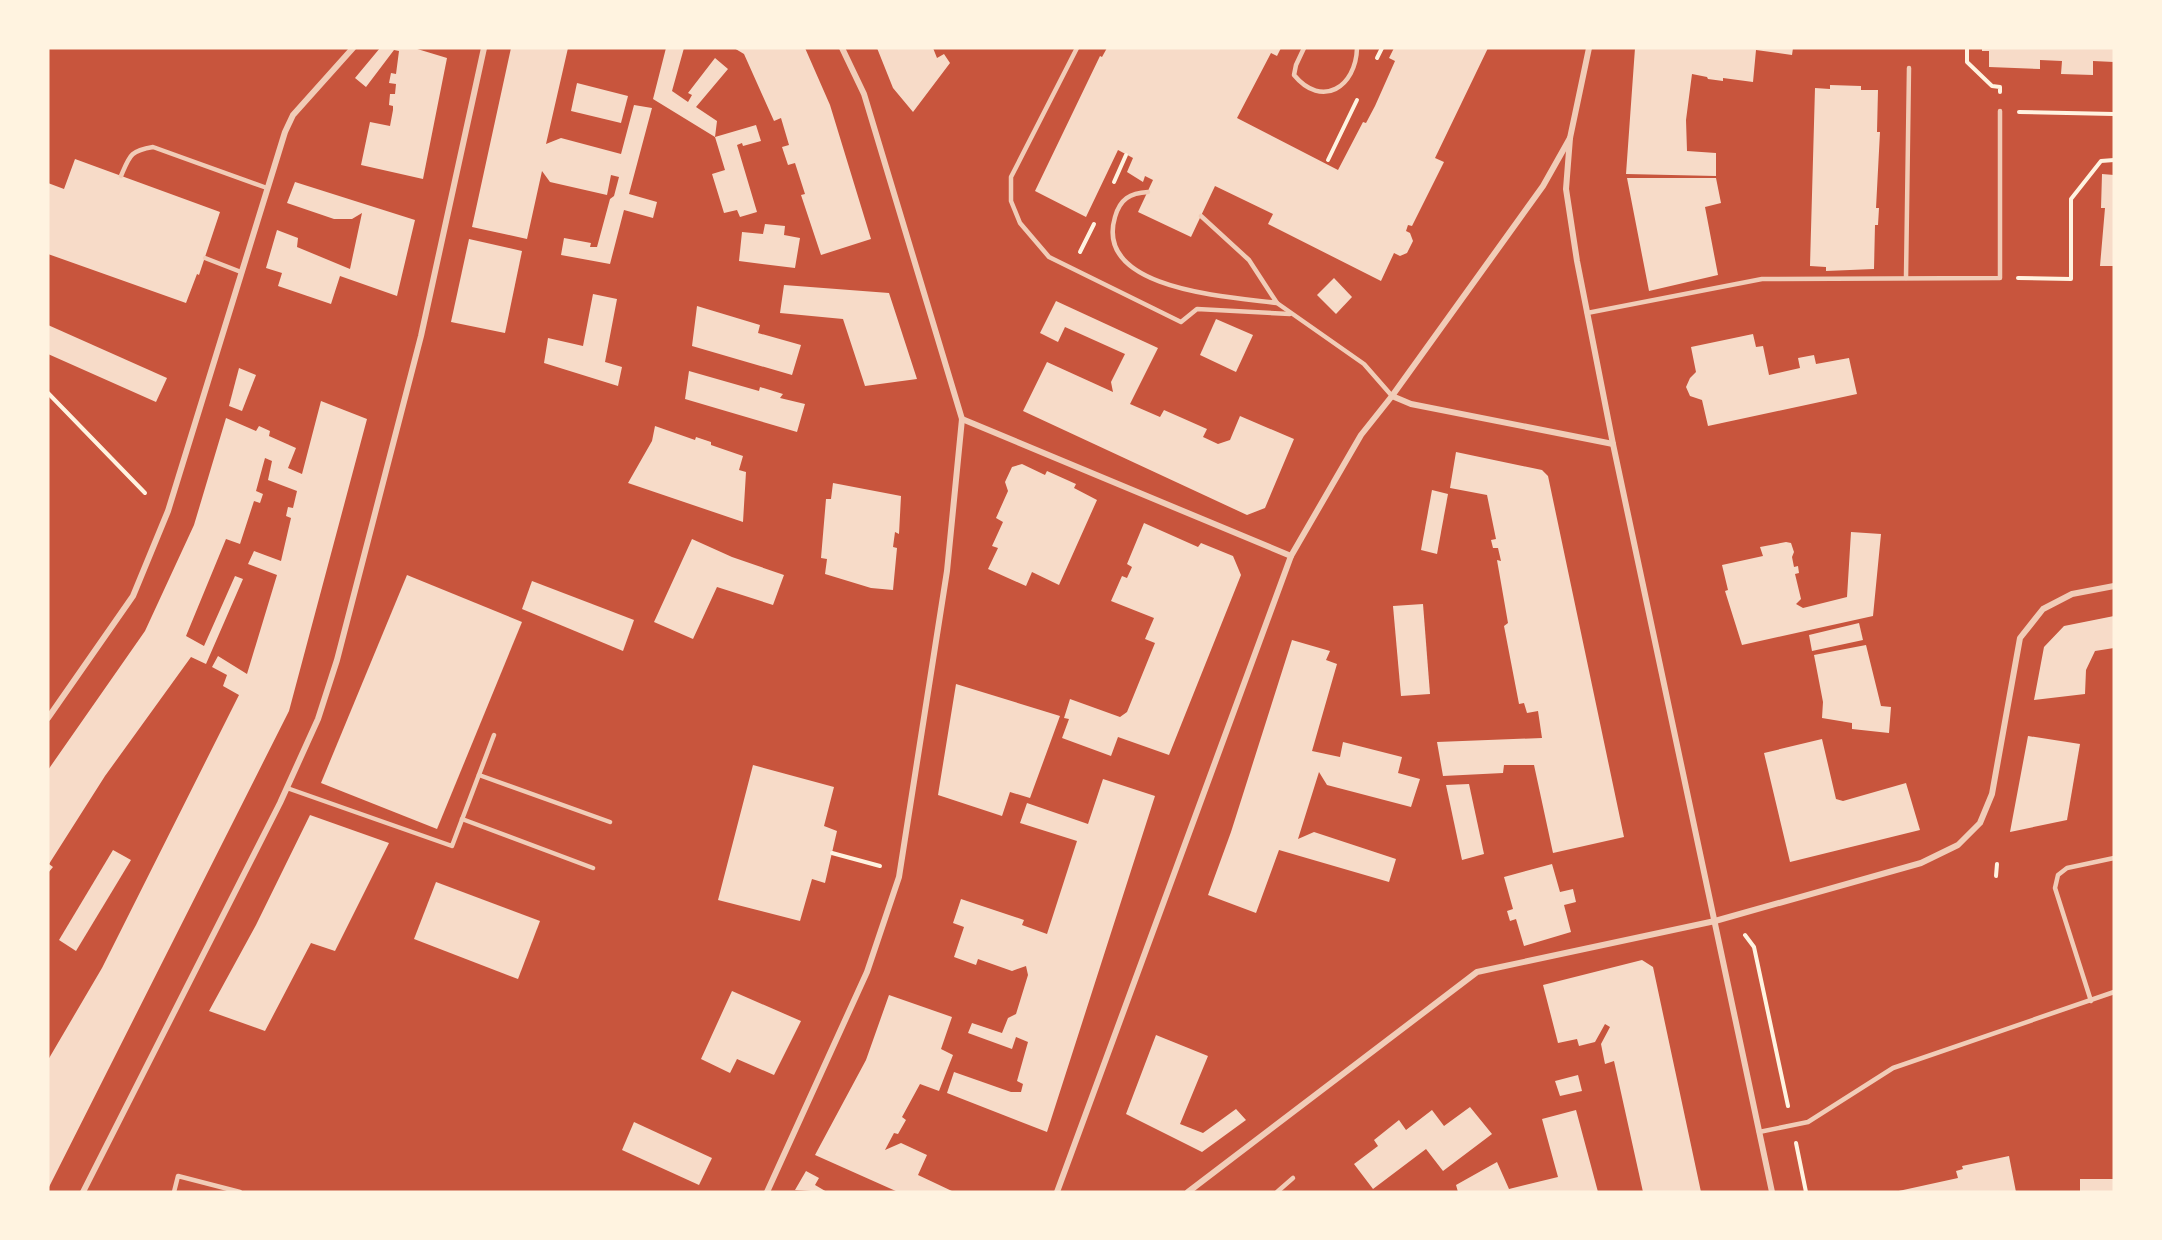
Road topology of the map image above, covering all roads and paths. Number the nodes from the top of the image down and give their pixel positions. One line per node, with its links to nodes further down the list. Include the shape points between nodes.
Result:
1 (353, 48): 19 (street, via 292,116)
2 (484, 48): 39 (street, via 422,336 337,660 318,719)
3 (842, 48): 31 (street, via 864,94)
4 (1077, 48): 28 (lane, via 1011,177 1011,201 1020,223 1049,257 1181,322 1197,309)
5 (1304, 48): 6 (lane, via 1294,75 1314,92 1330,92 1344,83 1353,70)
6 (1357, 48)
7 (1382, 48): 10 (path)
8 (1589, 48): 15 (street)
9 (1967, 48): 13 (path, via 1967,62 1992,86 2000,87)
10 (1372, 68)
11 (1909, 68): 24 (lane)
12 (1358, 99): 16 (path)
13 (2000, 111): 14 (path); 25 (lane)
14 (2114, 114)
15 (1570, 138): 27 (street, via 1566,189); 30 (street, via 1543,186)
16 (1328, 160)
17 (2114, 160): 25 (path, via 2101,160 2071,199 2071,279)
18 (121, 176): 19 (lane, via 130,155 153,147)
19 (267, 188): 23 (street)
20 (1148, 192): 26 (lane, via 1131,193 1118,206 1113,223 1114,243 1125,263 1183,290)
21 (1201, 216): 26 (lane, via 1249,260)
22 (205, 258): 23 (lane)
23 (241, 272): 36 (street, via 168,511 133,596)
24 (1906, 278): 25 (lane); 27 (lane, via 1762,279)
25 (2000, 278)
26 (1277, 303): 28 (lane)
27 (1587, 313): 32 (street)
28 (1290, 314): 30 (lane, via 1364,364)
29 (48, 393): 33 (path)
30 (1392, 396): 32 (street, via 1411,404); 34 (street, via 1361,435)
31 (962, 419): 34 (street); 58 (street, via 947,571 899,877 867,972)
32 (1613, 444): 48 (street)
33 (145, 493)
34 (1291, 556): 59 (street)
35 (2114, 586): 48 (street, via 2072,594 2043,609 2020,638 1992,794 1980,823 1958,845 1921,863)
36 (48, 718)
37 (494, 735): 38 (lane)
38 (478, 775): 40 (lane); 41 (lane)
39 (287, 788): 40 (lane, via 452,846); 55 (street)
40 (462, 819): 46 (lane)
41 (610, 822)
42 (832, 853): 45 (path)
43 (2114, 858): 50 (lane, via 2067,868 2058,875 2055,888)
44 (1997, 864): 47 (path)
45 (882, 867)
46 (593, 868)
47 (1996, 876)
48 (1715, 921): 51 (path, via 1749,937 1754,946); 52 (street); 54 (street, via 1477,972)
49 (2114, 992): 50 (lane)
50 (2091, 1001): 51 (lane, via 1893,1068 1808,1122)
51 (1792, 1125): 52 (lane); 62 (path)
52 (1759, 1132): 61 (street)
53 (1293, 1178): 60 (lane)
54 (1191, 1191)
55 (83, 1192)
56 (174, 1192): 57 (lane, via 178,1176)
57 (240, 1192)
58 (767, 1192)
59 (1057, 1192)
60 (1277, 1192)
61 (1772, 1192)
62 (1806, 1192)

